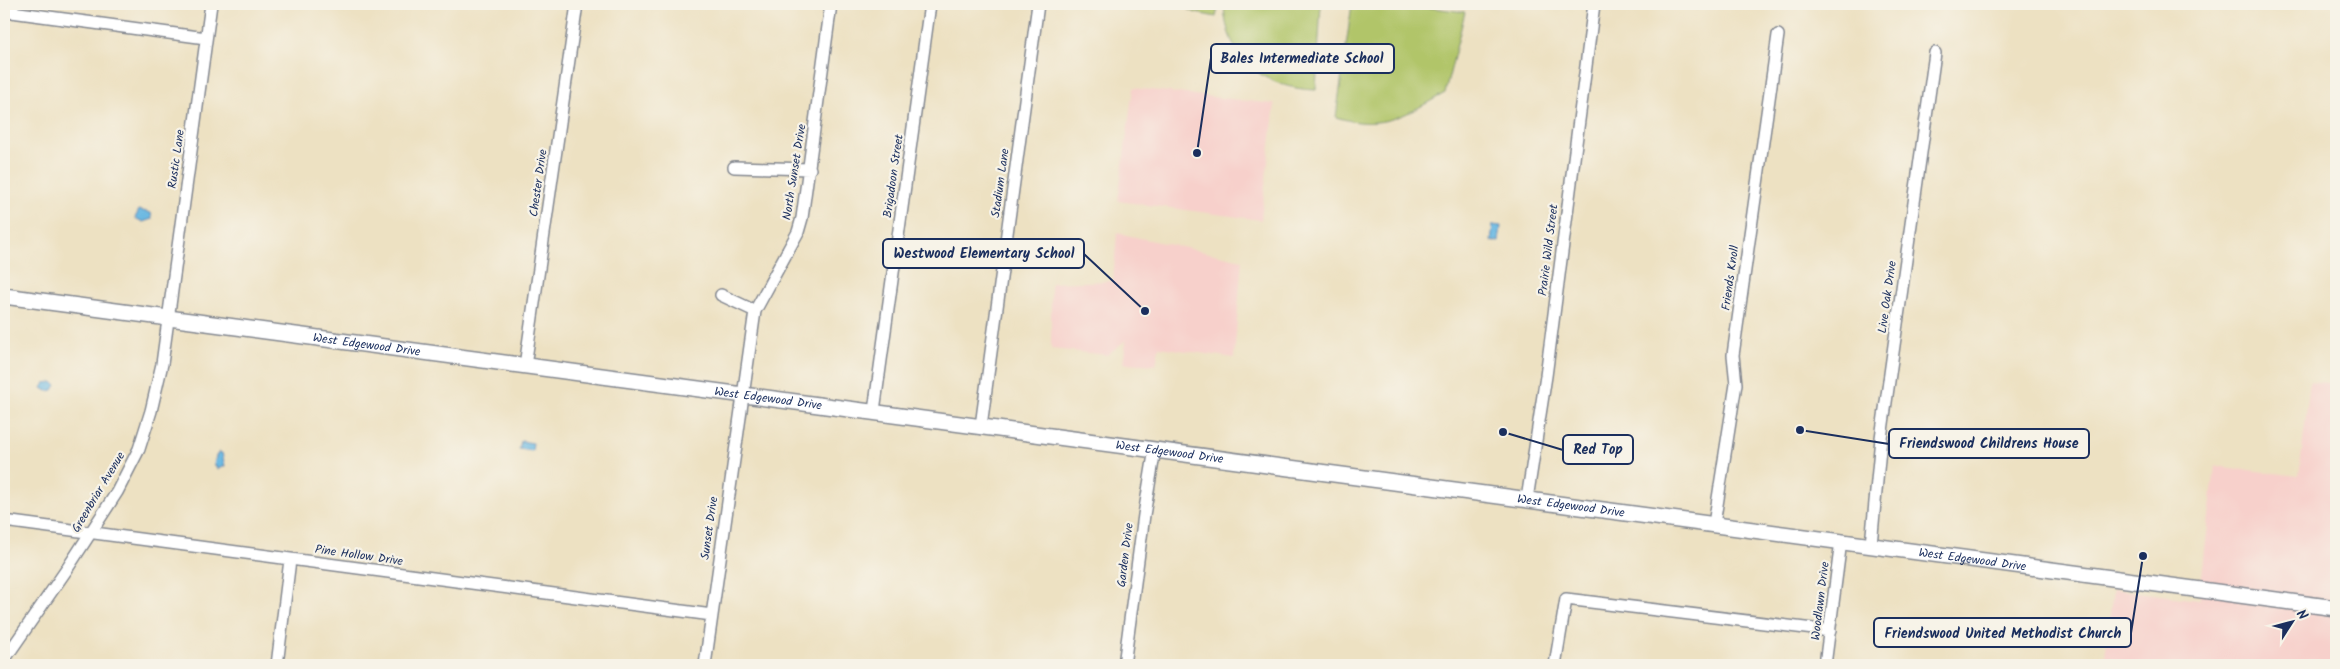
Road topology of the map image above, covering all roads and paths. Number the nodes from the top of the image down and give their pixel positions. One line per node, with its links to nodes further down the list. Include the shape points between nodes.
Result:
1 (211, 4): 9 (street, Rustic Lane)
2 (577, 4): 17 (street, Chester Drive)
3 (831, 4): 12 (street, North Sunset Drive)
4 (930, 4): 19 (street, Brigadoon Street)
5 (1038, 4): 20 (street, Stadium Lane)
6 (1594, 4): 22 (street, Prairie Wild Street)
7 (4, 11): 9 (street)
8 (1778, 35): 24 (street, Friends Knoll, via 1733,355 1736,384)
9 (206, 38): 16 (street, Rustic Lane)
10 (1935, 53): 27 (street, Live Oak Drive, via 1881,438)
11 (734, 167): 12 (street)
12 (810, 169): 15 (street, North Sunset Drive, via 798,232)
13 (721, 295): 15 (street)
14 (4, 296): 16 (main road, West Edgewood Drive)
15 (755, 311): 18 (street, North Sunset Drive)
16 (168, 318): 17 (main road, West Edgewood Drive); 25 (street, Greenbriar Avenue, via 160,374 139,449)
17 (525, 366): 18 (main road, West Edgewood Drive)
18 (742, 394): 19 (main road, West Edgewood Drive); 30 (street, Sunset Drive)
19 (874, 411): 20 (main road, West Edgewood Drive)
20 (981, 426): 21 (main road, West Edgewood Drive)
21 (1155, 449): 22 (main road, West Edgewood Drive); 35 (street, Garden Drive)
22 (1527, 499): 24 (main road, West Edgewood Drive)
23 (4, 521): 25 (street, Pine Hollow Drive)
24 (1714, 524): 26 (main road, West Edgewood Drive)
25 (91, 532): 28 (street, Pine Hollow Drive); 32 (street, Greenbriar Avenue)
26 (1841, 541): 27 (main road, West Edgewood Drive); 31 (street, Woodlawn Drive)
27 (1871, 545): 29 (main road, West Edgewood Drive)
28 (290, 560): 30 (street, Pine Hollow Drive); 33 (street)
29 (2336, 608)
30 (712, 615): 34 (street, Sunset Drive)
31 (1830, 630): 36 (street, via 1566,599); 37 (street, Woodlawn Drive)
32 (4, 660)
33 (277, 665)
34 (705, 665)
35 (1124, 665)
36 (1555, 665)
37 (1825, 665)

